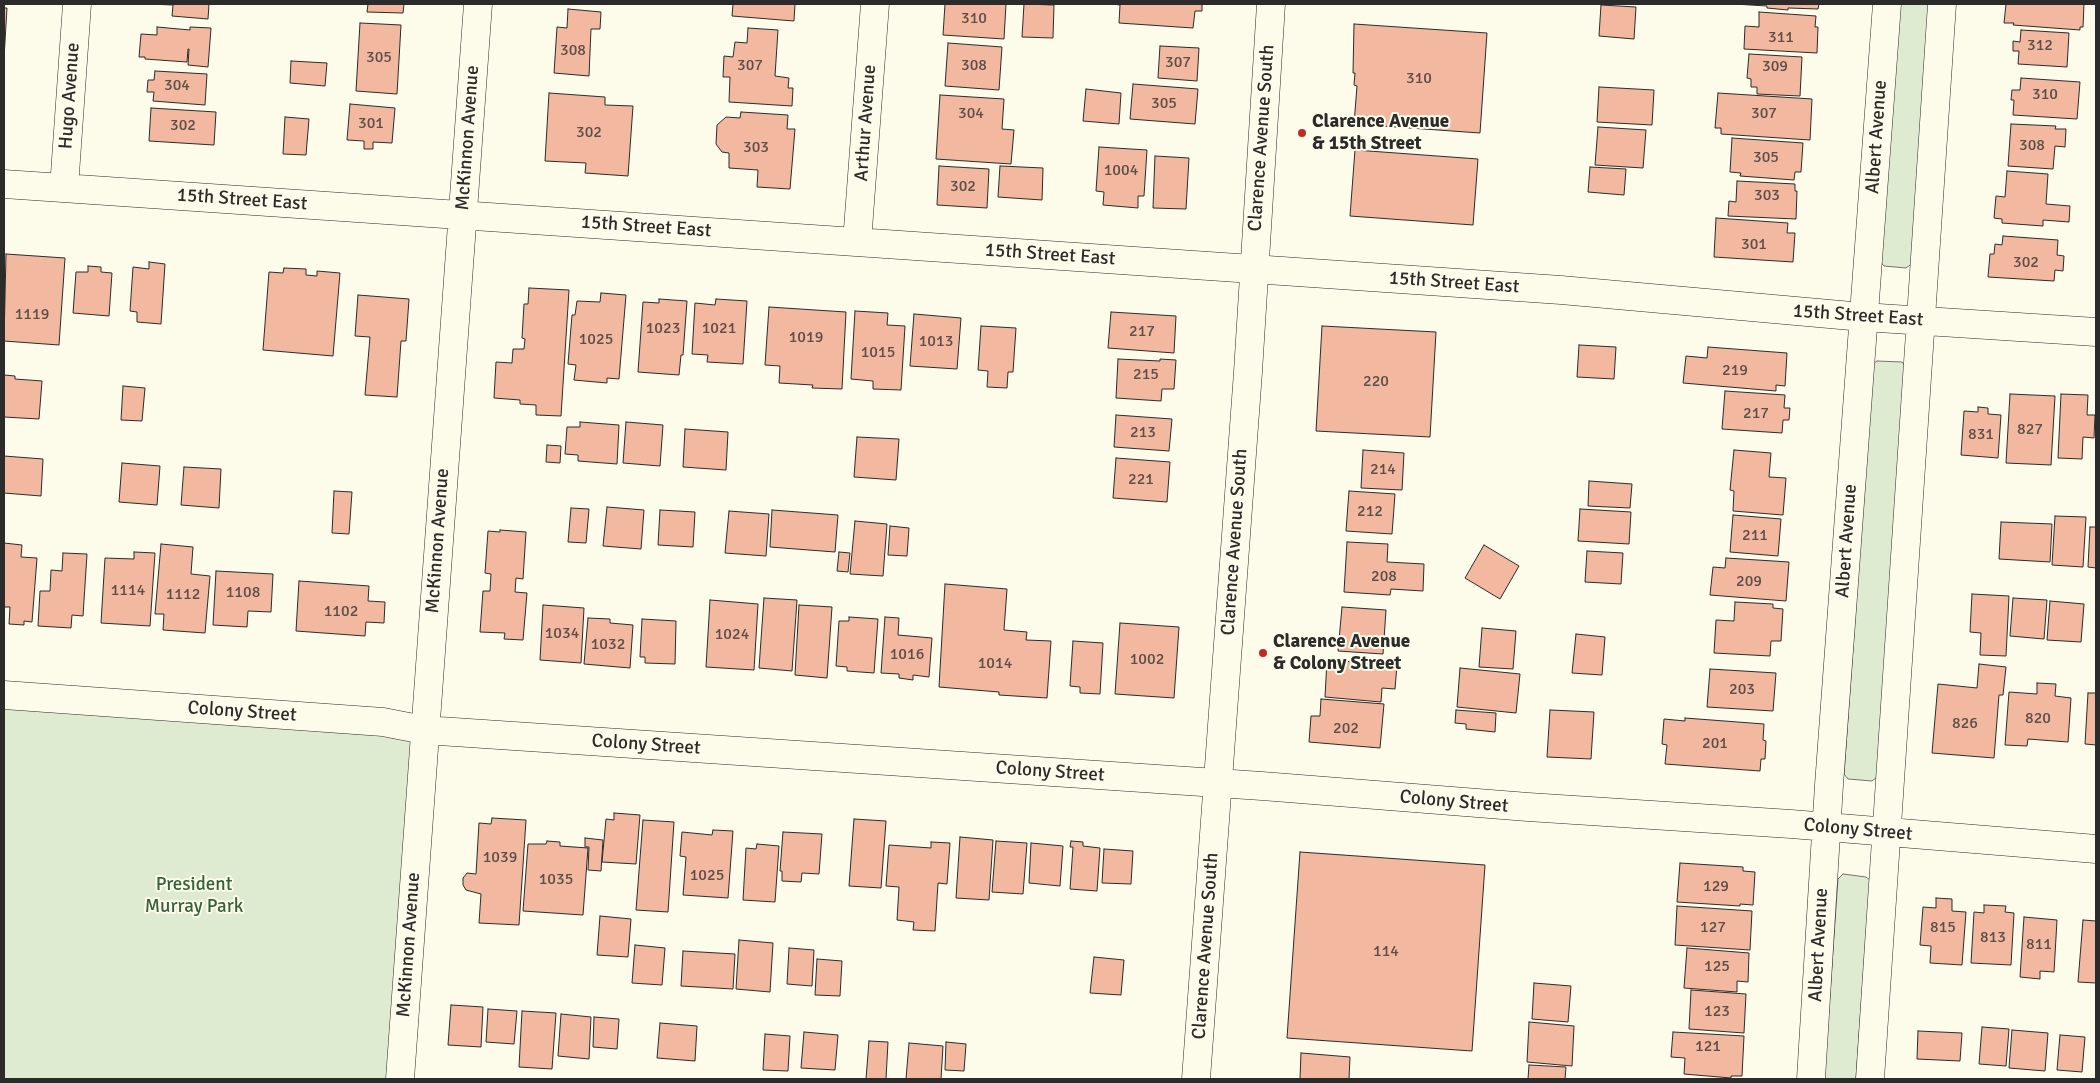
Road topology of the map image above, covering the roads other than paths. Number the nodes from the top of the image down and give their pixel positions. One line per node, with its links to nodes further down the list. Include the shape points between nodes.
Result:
1 (77, 4): 8 (street, Hugo Avenue)
2 (478, 4): 9 (street, McKinnon Avenue)
3 (875, 4): 10 (street, Arthur Avenue)
4 (1271, 4): 11 (street, Clarence Avenue South)
5 (1887, 4): 12 (street, Albert Avenue)
6 (1942, 4): 13 (street)
7 (4, 184): 8 (street, 15th Street East)
8 (64, 188): 9 (street, 15th Street East)
9 (462, 214): 10 (street, 15th Street East); 16 (street, McKinnon Avenue)
10 (857, 242): 11 (street, 15th Street East)
11 (1254, 270): 12 (street, 15th Street East, via 1561,290); 17 (street, Clarence Avenue South)
12 (1863, 317): 13 (street, 15th Street East); 18 (street, Albert Avenue)
13 (1922, 321): 14 (street, 15th Street East); 19 (street)
14 (2096, 332)
15 (4, 695): 16 (street, Colony Street, via 383,722)
16 (424, 730): 17 (street, Colony Street); 21 (street, McKinnon Avenue)
17 (1217, 783): 18 (street, Colony Street, via 1528,808); 22 (street, Clarence Avenue South)
18 (1826, 827): 19 (street, Colony Street); 23 (street, Albert Avenue)
19 (1886, 833): 20 (street, Colony Street); 24 (street)
20 (2096, 849)
21 (400, 1079)
22 (1196, 1079)
23 (1811, 1079)
24 (1870, 1079)

